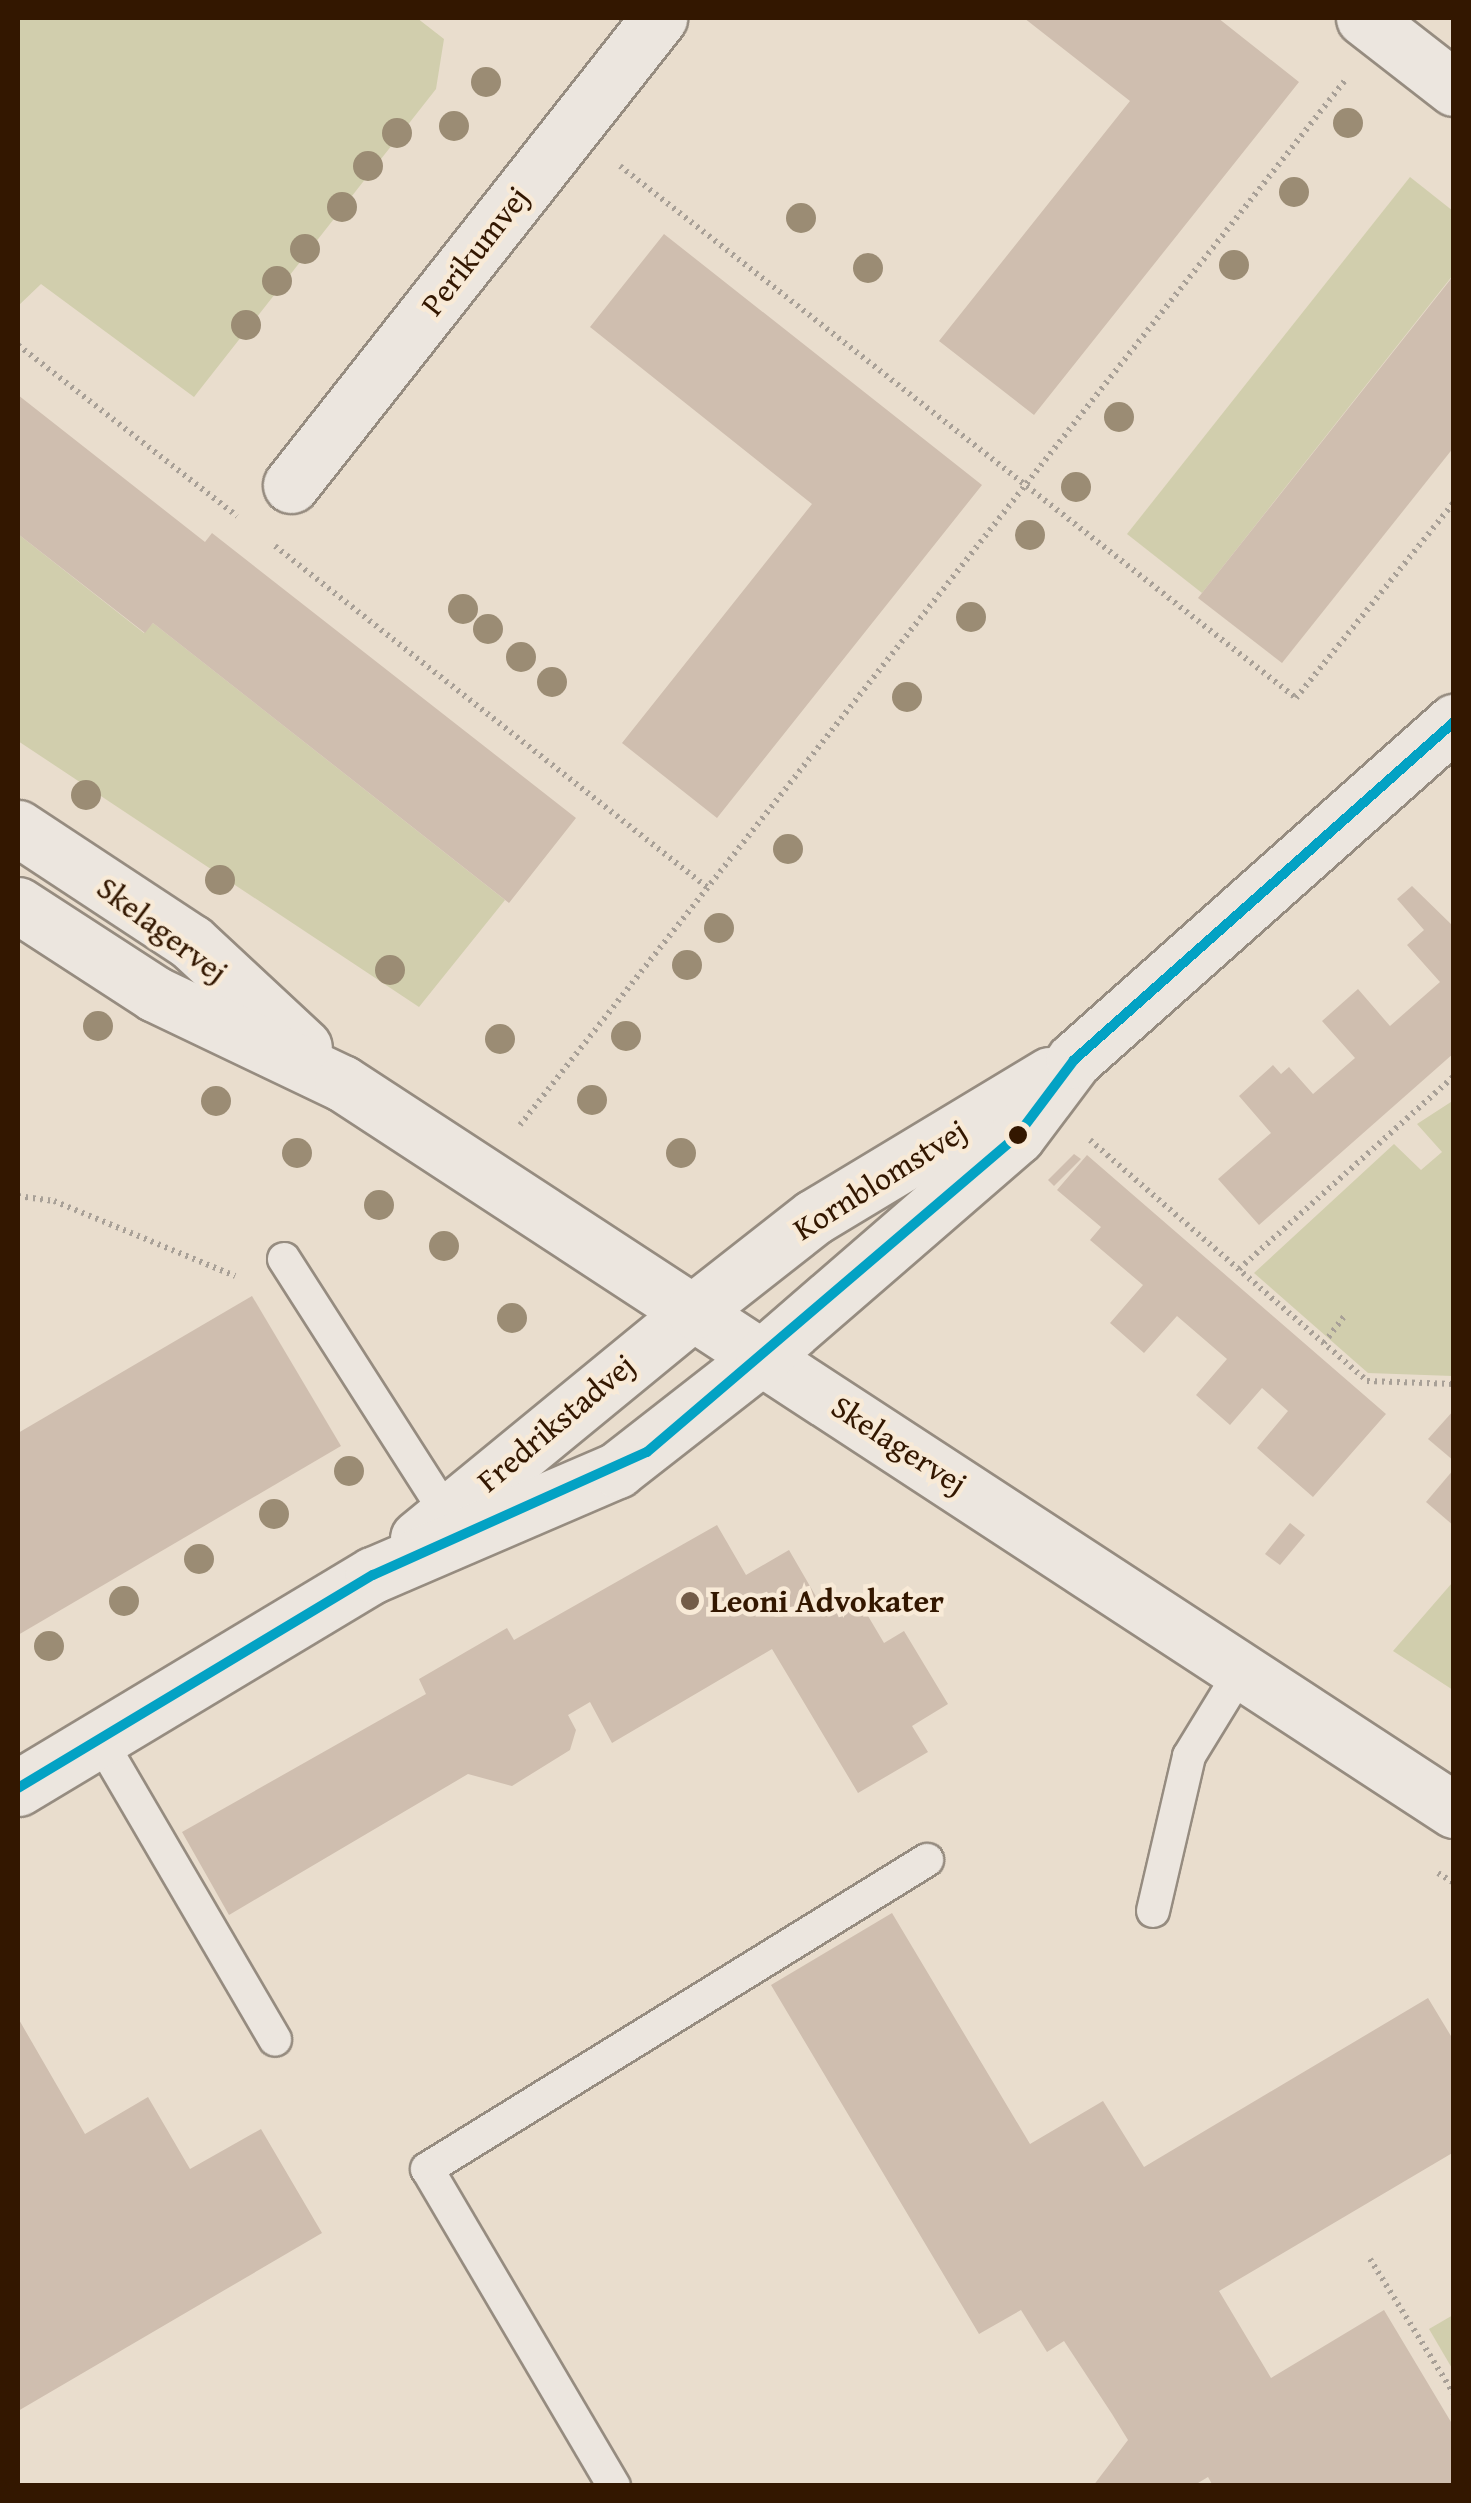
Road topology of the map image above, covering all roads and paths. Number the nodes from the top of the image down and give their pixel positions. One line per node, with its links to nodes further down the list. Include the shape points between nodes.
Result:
1 (658, 18): 4 (street, Perikumvej)
2 (1361, 40): 3 (street); 7 (path)
3 (1454, 88)
4 (571, 128): 6 (street, Perikumvej); 7 (path)
5 (18, 345): 9 (path)
6 (291, 485)
7 (1026, 487): 8 (path, via 1296,698); 13 (path)
8 (1454, 502)
9 (248, 525)
10 (263, 537): 13 (path)
11 (1454, 722): 16 (street, Kornblomstvej)
12 (18, 828): 17 (street, Skelagervej, via 190,942)
13 (708, 888): 18 (path, via 542,1092)
14 (18, 905): 17 (street, Skelagervej, via 155,994)
15 (1454, 1076): 21 (path)
16 (1059, 1080): 21 (path); 22 (street, Kornblomstvej, via 814,1217); 25 (street, Kornblomstvej, via 1017,1136)
17 (342, 1083): 18 (street, Skelagervej)
18 (486, 1176): 22 (street, Skelagervej)
19 (18, 1196): 20 (path, via 54,1201 246,1281)
20 (284, 1259): 27 (lane)
21 (1239, 1270): 24 (path)
22 (694, 1311): 25 (street, Skelagervej); 27 (street, Fredrikstadvej)
23 (1344, 1316): 24 (path)
24 (1324, 1343): 26 (path, via 1367,1381)
25 (763, 1356): 28 (street, Fredrikstadvej, via 618,1470); 29 (street, Skelagervej)
26 (1454, 1384)
27 (446, 1514): 28 (street, Fredrikstadvej)
28 (373, 1576): 30 (street, Fredrikstadvej)
29 (1241, 1671): 32 (street, Skelagervej); 34 (lane, via 1190,1756)
30 (100, 1740): 31 (street, Fredrikstadvej); 35 (lane)
31 (18, 1788)
32 (1454, 1810)
33 (927, 1860): 38 (lane, via 427,2168)
34 (1153, 1912)
35 (274, 2040)
36 (1370, 2259): 37 (path)
37 (1454, 2394)
38 (614, 2486)

